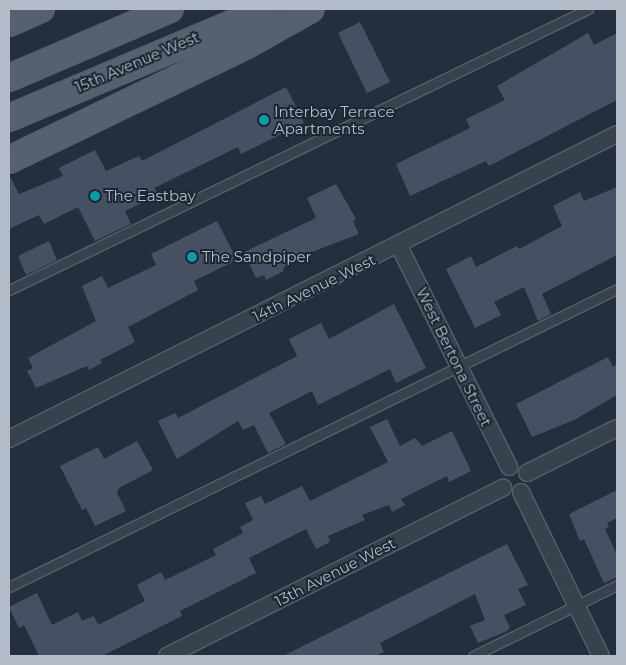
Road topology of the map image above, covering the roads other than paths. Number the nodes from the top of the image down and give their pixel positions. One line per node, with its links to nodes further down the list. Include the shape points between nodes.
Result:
1 (41, 9): 6 (main road)
2 (170, 9): 7 (main road)
3 (267, 9): 8 (main road, 15th Avenue West)
4 (311, 9): 10 (main road, via 247,45)
5 (588, 9): 13 (lane)
6 (9, 23)
7 (9, 78)
8 (9, 118)
9 (617, 134): 11 (street, 14th Avenue West, via 458,212)
10 (9, 160)
11 (399, 246): 14 (street, West Bertona Street); 16 (street, 14th Avenue West)
12 (617, 289): 14 (lane)
13 (9, 290)
14 (457, 364): 17 (street, West Bertona Street); 22 (lane)
15 (617, 428): 18 (street)
16 (9, 439)
17 (509, 467): 18 (street, via 518,466); 19 (street, via 502,474)
18 (527, 473): 20 (street, via 528,483)
19 (504, 488): 20 (street, via 511,493); 24 (street, 13th Avenue West)
20 (521, 492): 23 (street)
21 (617, 585): 23 (lane)
22 (9, 586)
23 (576, 606): 25 (lane); 26 (street)
24 (167, 656)
25 (473, 656)
26 (601, 656)

